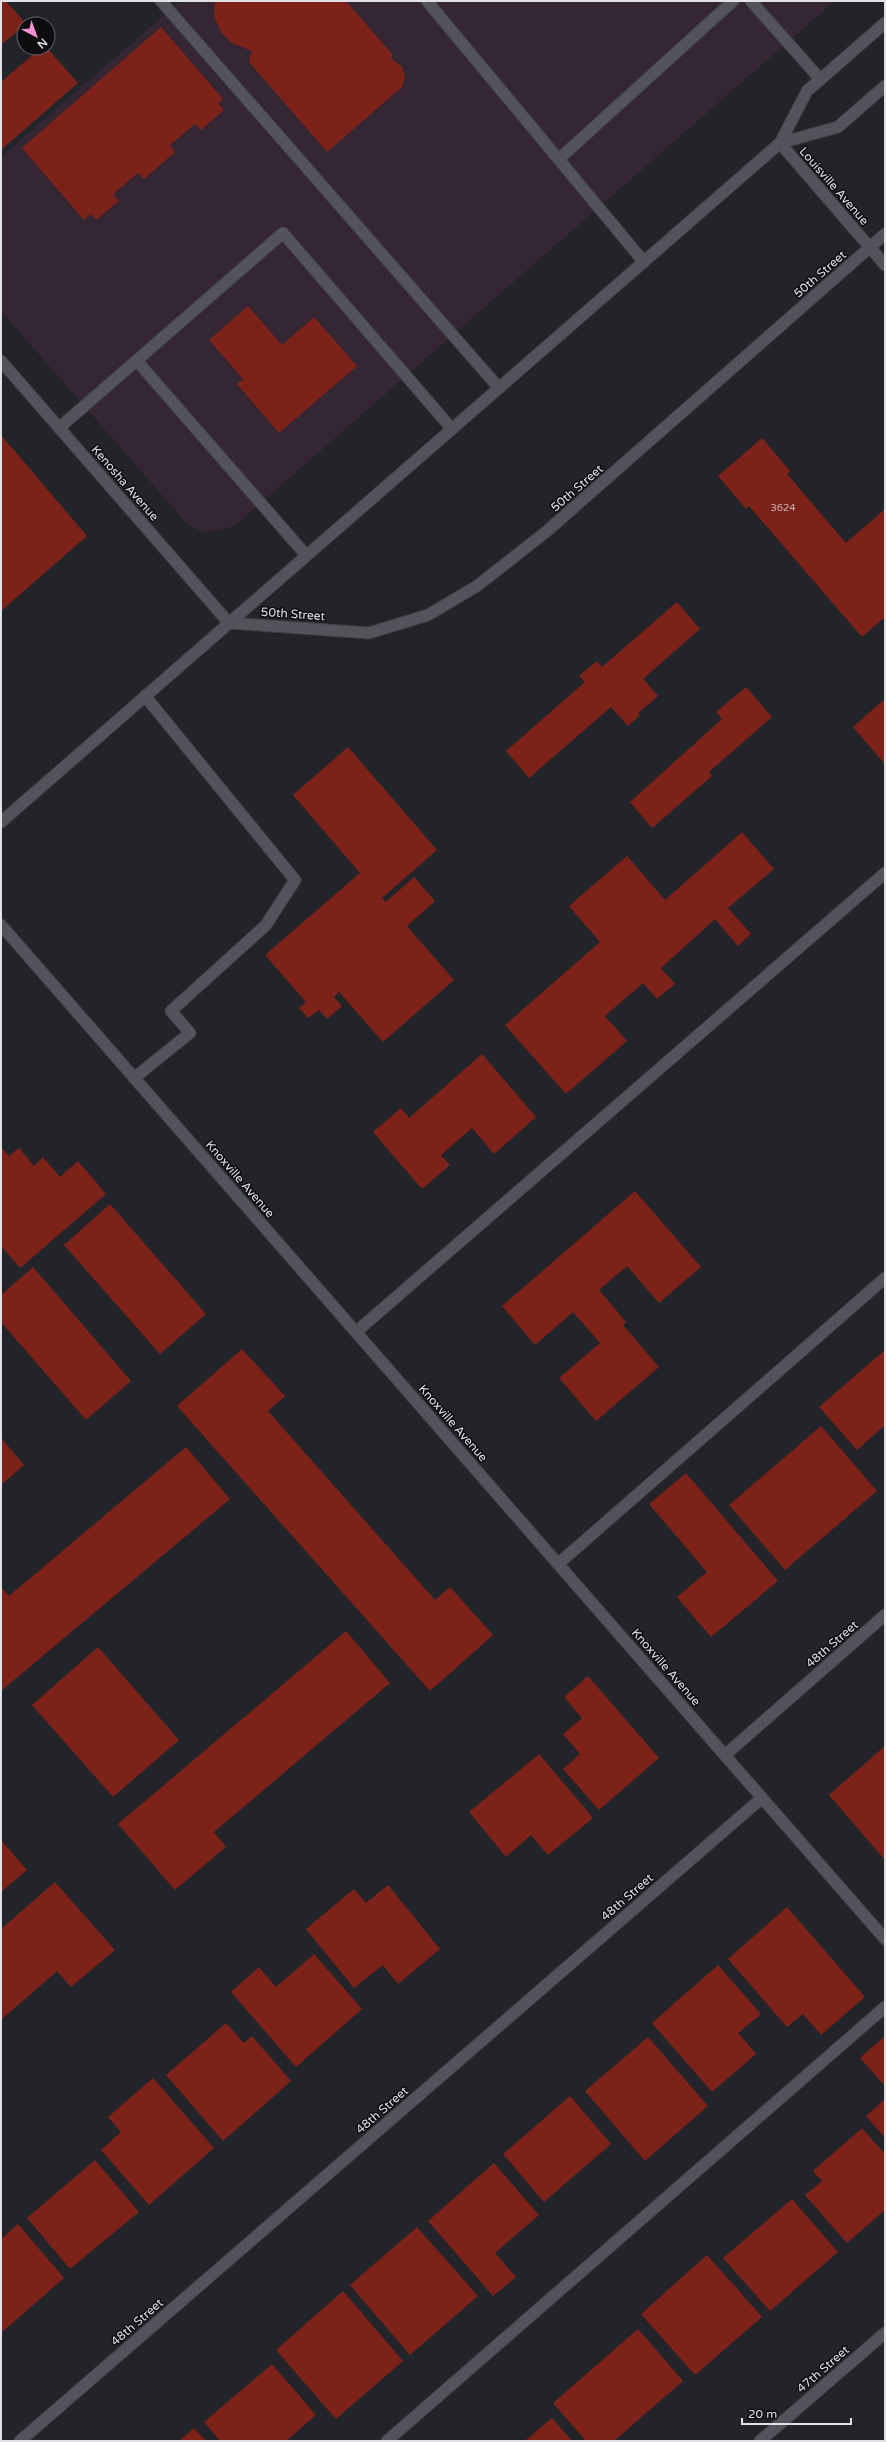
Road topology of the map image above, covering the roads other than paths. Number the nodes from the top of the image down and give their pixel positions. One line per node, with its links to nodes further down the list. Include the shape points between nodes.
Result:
1 (160, 1): 16 (street)
2 (427, 1): 9 (street)
3 (733, 1): 9 (street)
4 (751, 1): 6 (street)
5 (885, 23): 6 (street, 50th Street)
6 (820, 79): 8 (street, 50th Street, via 807,90)
7 (885, 86): 8 (street, 50th Street, via 838,127)
8 (780, 143): 11 (street, Louisville Avenue); 12 (street, 50th Street)
9 (559, 158): 12 (street)
10 (885, 234): 11 (street, 50th Street)
11 (870, 248): 13 (street, Louisville Avenue); 20 (street, 50th Street, via 547,531 477,586 428,615 369,633)
12 (644, 262): 16 (street, 50th Street)
13 (885, 264)
14 (1, 361): 17 (street, Kenosha Avenue)
15 (137, 361): 17 (street); 18 (street, via 283,233); 19 (street)
16 (499, 388): 18 (street, 50th Street)
17 (59, 428): 20 (street, Kenosha Avenue)
18 (452, 429): 19 (street, 50th Street)
19 (306, 555): 20 (street, 50th Street)
20 (229, 623): 21 (street, 50th Street)
21 (145, 696): 22 (street, 50th Street); 25 (street, via 295,880 266,925 171,1011 190,1033)
22 (1, 822)
23 (885, 873): 27 (street)
24 (1, 925): 25 (street, Knoxville Avenue)
25 (134, 1078): 27 (street, Knoxville Avenue)
26 (885, 1278): 28 (street)
27 (356, 1332): 28 (street, Knoxville Avenue)
28 (558, 1564): 30 (street, Knoxville Avenue)
29 (885, 1615): 30 (street, 48th Street)
30 (725, 1755): 31 (street, Knoxville Avenue)
31 (762, 1798): 32 (street, Knoxville Avenue); 35 (street, 48th Street)
32 (885, 1939)
33 (885, 2007): 36 (street)
34 (885, 2333): 37 (street, 47th Street)
35 (20, 2441)
36 (387, 2441)
37 (760, 2441)

